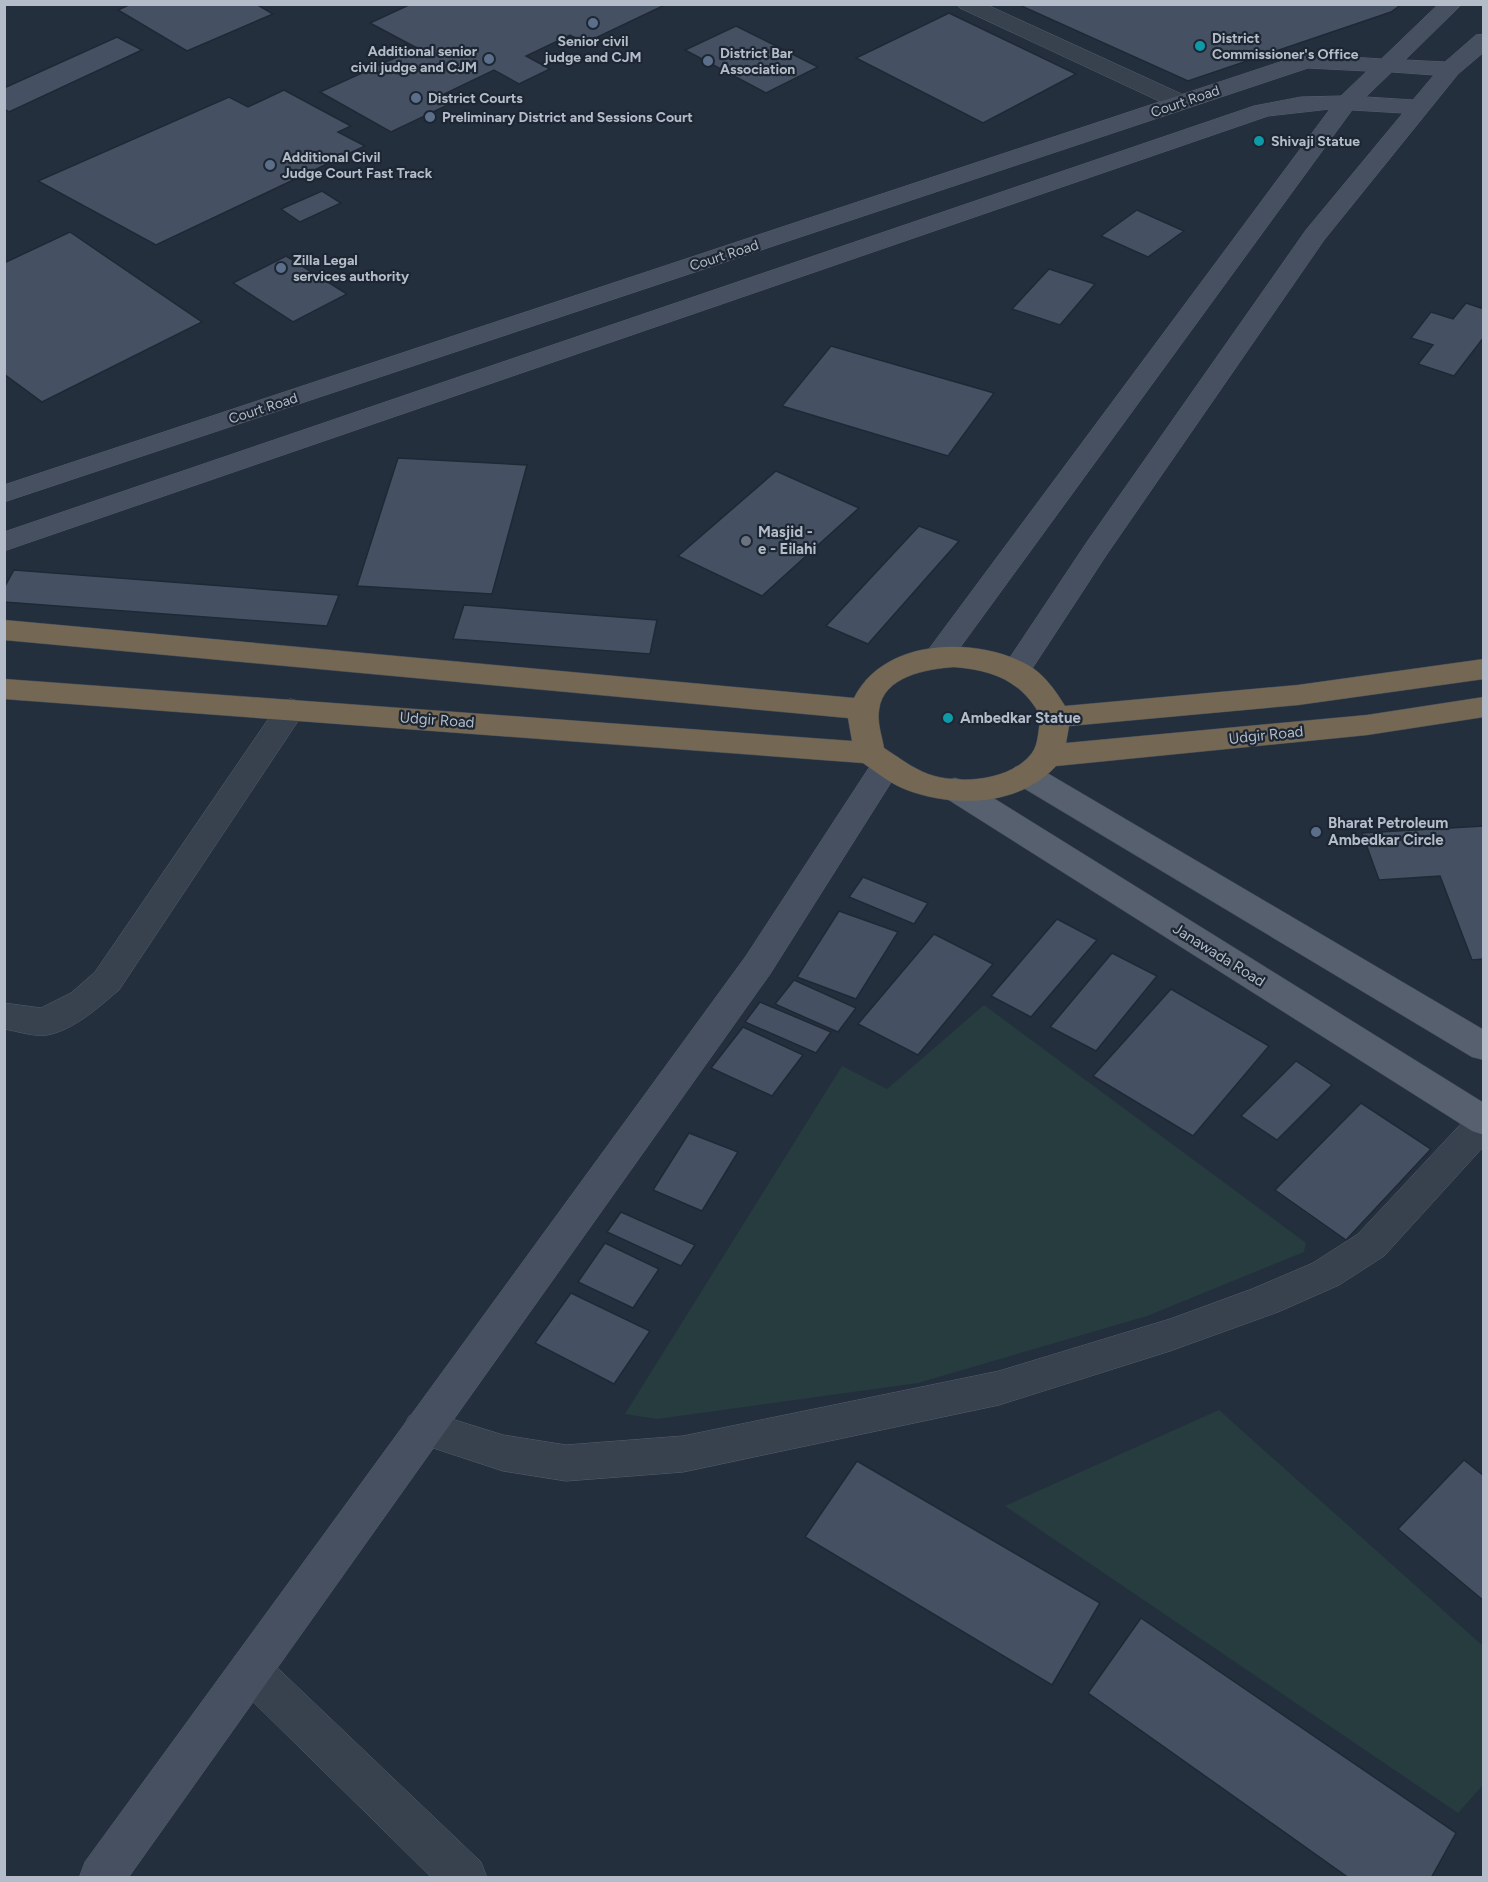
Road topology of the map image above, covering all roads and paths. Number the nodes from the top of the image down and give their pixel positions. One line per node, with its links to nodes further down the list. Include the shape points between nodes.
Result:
1 (967, 4): 6 (street)
2 (1452, 4): 4 (street)
3 (1484, 40): 5 (street)
4 (1385, 66): 5 (street, Court Road); 6 (street, Court Road, via 1306,62); 7 (street)
5 (1450, 69): 8 (street)
6 (1179, 102): 9 (street, Court Road)
7 (1346, 103): 8 (street); 10 (street, via 1287,104 1262,111); 14 (street)
8 (1419, 107): 16 (street, via 1315,235)
9 (773, 239): 10 (street); 11 (street, Court Road)
10 (798, 270): 12 (street)
11 (4, 494)
12 (4, 542)
13 (4, 630): 20 (highway)
14 (939, 657): 16 (highway, via 979,658); 20 (highway, via 904,666 877,684)
15 (1484, 669): 21 (highway, via 1298,695)
16 (1016, 671): 21 (highway, via 1042,691)
17 (4, 689): 19 (highway, Udgir Road)
18 (1484, 706): 23 (highway, Udgir Road, via 1367,725)
19 (291, 709): 22 (highway, Udgir Road); 25 (street, via 107,981 83,1002 45,1022)
20 (864, 709): 22 (highway)
21 (1056, 717): 23 (highway)
22 (879, 759): 24 (highway, via 918,782); 28 (street, via 758,965)
23 (1036, 765): 24 (highway, via 990,789); 26 (main road)
24 (955, 789): 27 (main road, Janawada Road)
25 (4, 1016)
26 (1484, 1047)
27 (1484, 1121): 28 (street, via 1371,1245 1326,1274 1170,1335 999,1388 682,1455 566,1463 503,1453)
28 (423, 1428): 29 (street)
29 (250, 1670): 30 (street); 31 (street)
30 (101, 1878)
31 (465, 1878)

